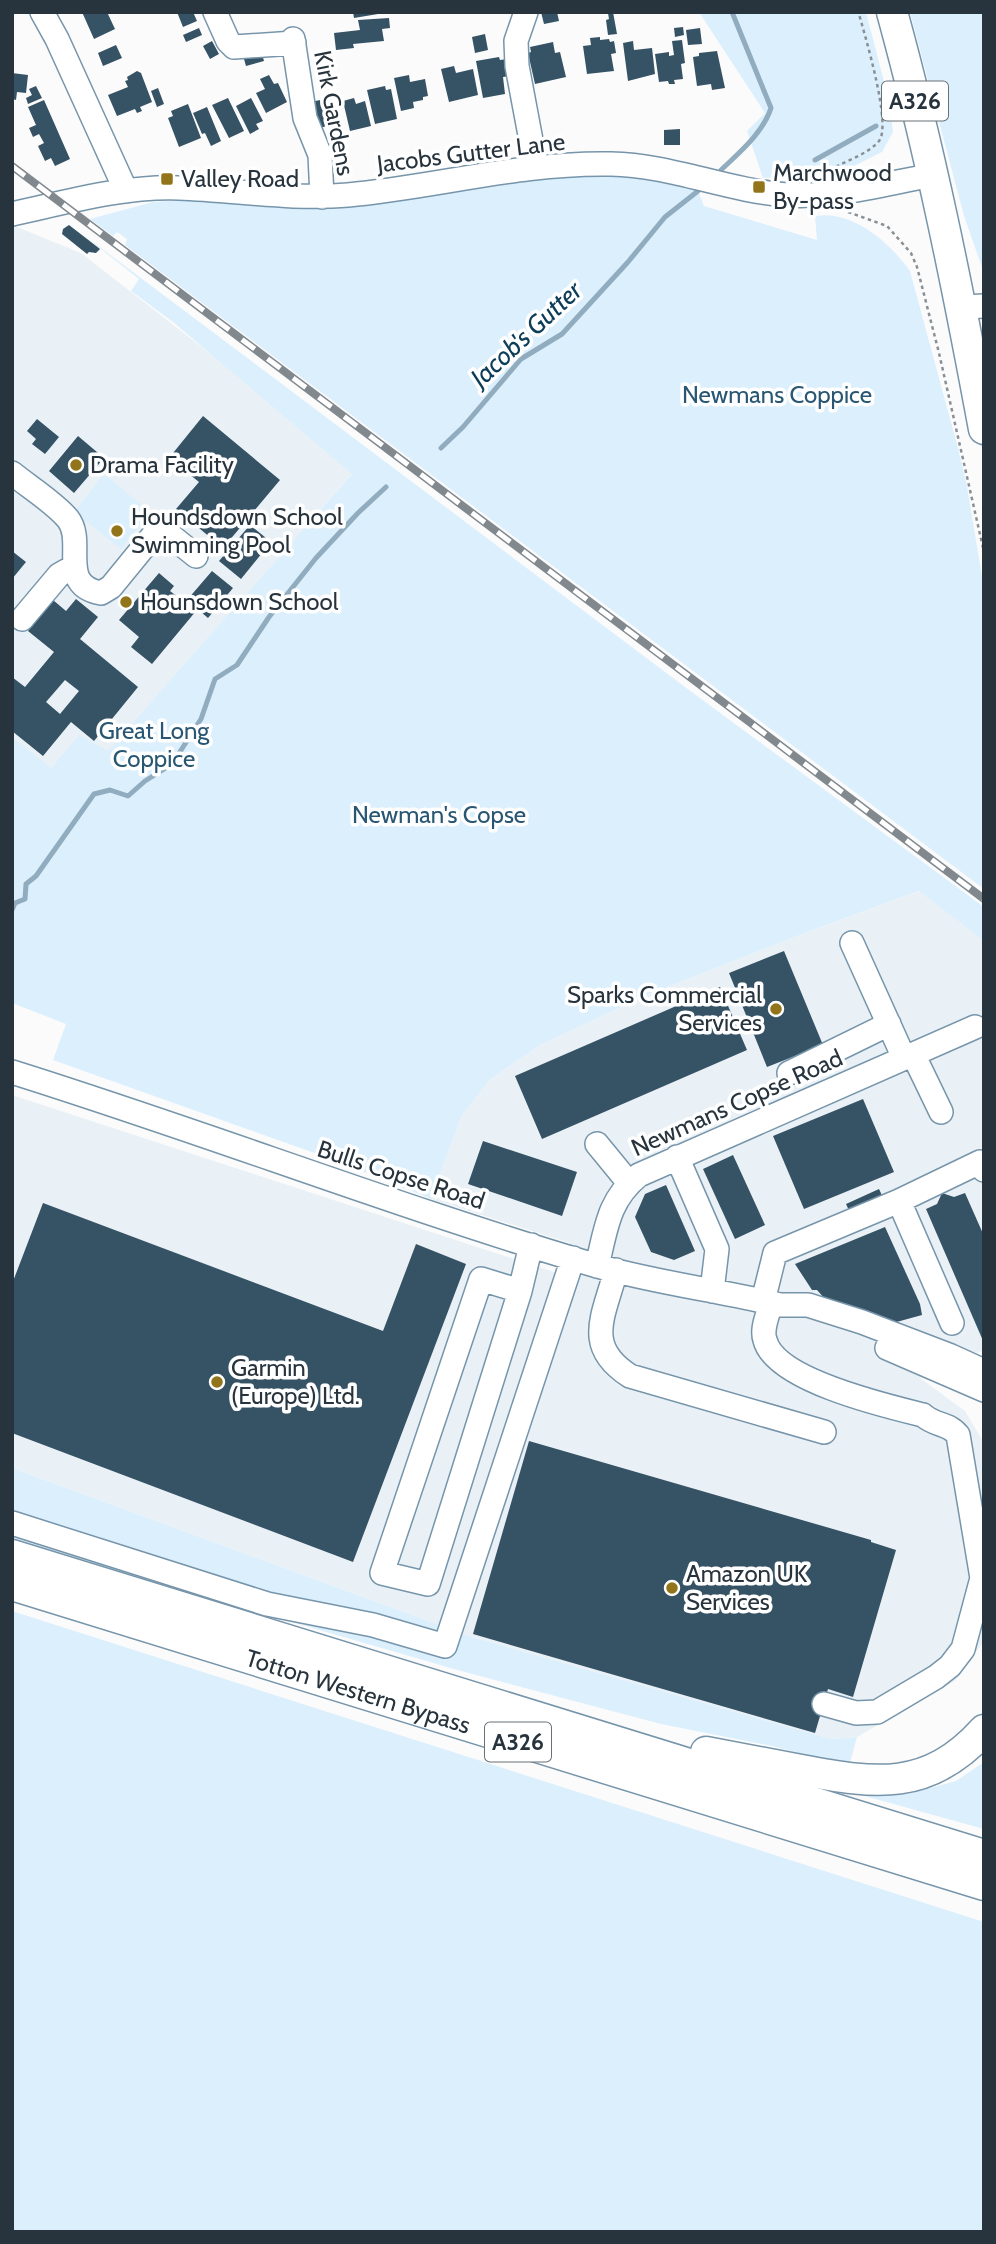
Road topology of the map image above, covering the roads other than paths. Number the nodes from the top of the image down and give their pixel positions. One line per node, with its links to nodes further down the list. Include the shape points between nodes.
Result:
1 (43, 12): 7 (street)
2 (215, 12): 8 (street, Kirk Gardens, via 234,47 293,41 305,118 320,155)
3 (526, 12): 5 (street, via 516,41 517,66)
4 (892, 12): 6 (main road, A326)
5 (536, 167): 6 (street, Jacobs Gutter Lane, via 629,164 764,192 816,194); 8 (street, Jacobs Gutter Lane)
6 (934, 175): 10 (main road, A326)
7 (126, 191): 8 (street, Jacobs Gutter Lane, via 180,188); 9 (street, Jacobs Gutter Lane)
8 (322, 197)
9 (12, 214)
10 (973, 306): 11 (main road, A326)
11 (984, 429)
12 (12, 473): 14 (street, via 67,518 75,538)
13 (196, 556): 14 (street, via 160,527 106,591 89,588)
14 (75, 569): 15 (street, via 62,572)
15 (22, 619)
16 (852, 943): 17 (street)
17 (889, 1024): 19 (street); 21 (street)
18 (975, 1027): 19 (street, Newmans Copse Road)
19 (909, 1056): 22 (street); 24 (street, Newmans Copse Road)
20 (12, 1072): 28 (street, Bulls Copse Road)
21 (789, 1073)
22 (941, 1112)
23 (597, 1144): 26 (street)
24 (677, 1157): 26 (street, Newmans Copse Road); 32 (street, via 717,1249)
25 (984, 1170): 27 (street, via 980,1162)
26 (629, 1183): 30 (street, Newmans Copse Road, via 608,1217)
27 (899, 1201): 33 (street, via 775,1253); 34 (street)
28 (531, 1245): 29 (street, Bulls Copse Road); 31 (street)
29 (573, 1258): 30 (street, Bulls Copse Road); 38 (street, via 445,1646 373,1625 267,1604)
30 (607, 1268): 32 (street, Bulls Copse Road); 37 (street, Newmans Copse Road, via 601,1340 604,1352 619,1369)
31 (520, 1291): 31 (street, via 481,1279 382,1573 428,1584)
32 (712, 1291): 33 (street, Bulls Copse Road)
33 (771, 1303): 35 (street, Bulls Copse Road, via 808,1306 862,1322); 36 (street, Bulls Copse Road); 41 (street, via 765,1342 769,1351 798,1374 923,1415 954,1430 961,1442 982,1578 963,1649 950,1666 877,1712 856,1713)
34 (952, 1323)
35 (984, 1371)
36 (984, 1390)
37 (824, 1432)
38 (12, 1523)
39 (12, 1555): 42 (main road, Totton Western Bypass / A326)
40 (12, 1585): 45 (main road, Totton Western Bypass / A326)
41 (824, 1704)
42 (568, 1726): 43 (main road, via 850,1779 886,1781 921,1775 965,1751); 44 (main road, Totton Western Bypass / A326)
43 (984, 1730)
44 (984, 1854)
45 (984, 1885)

